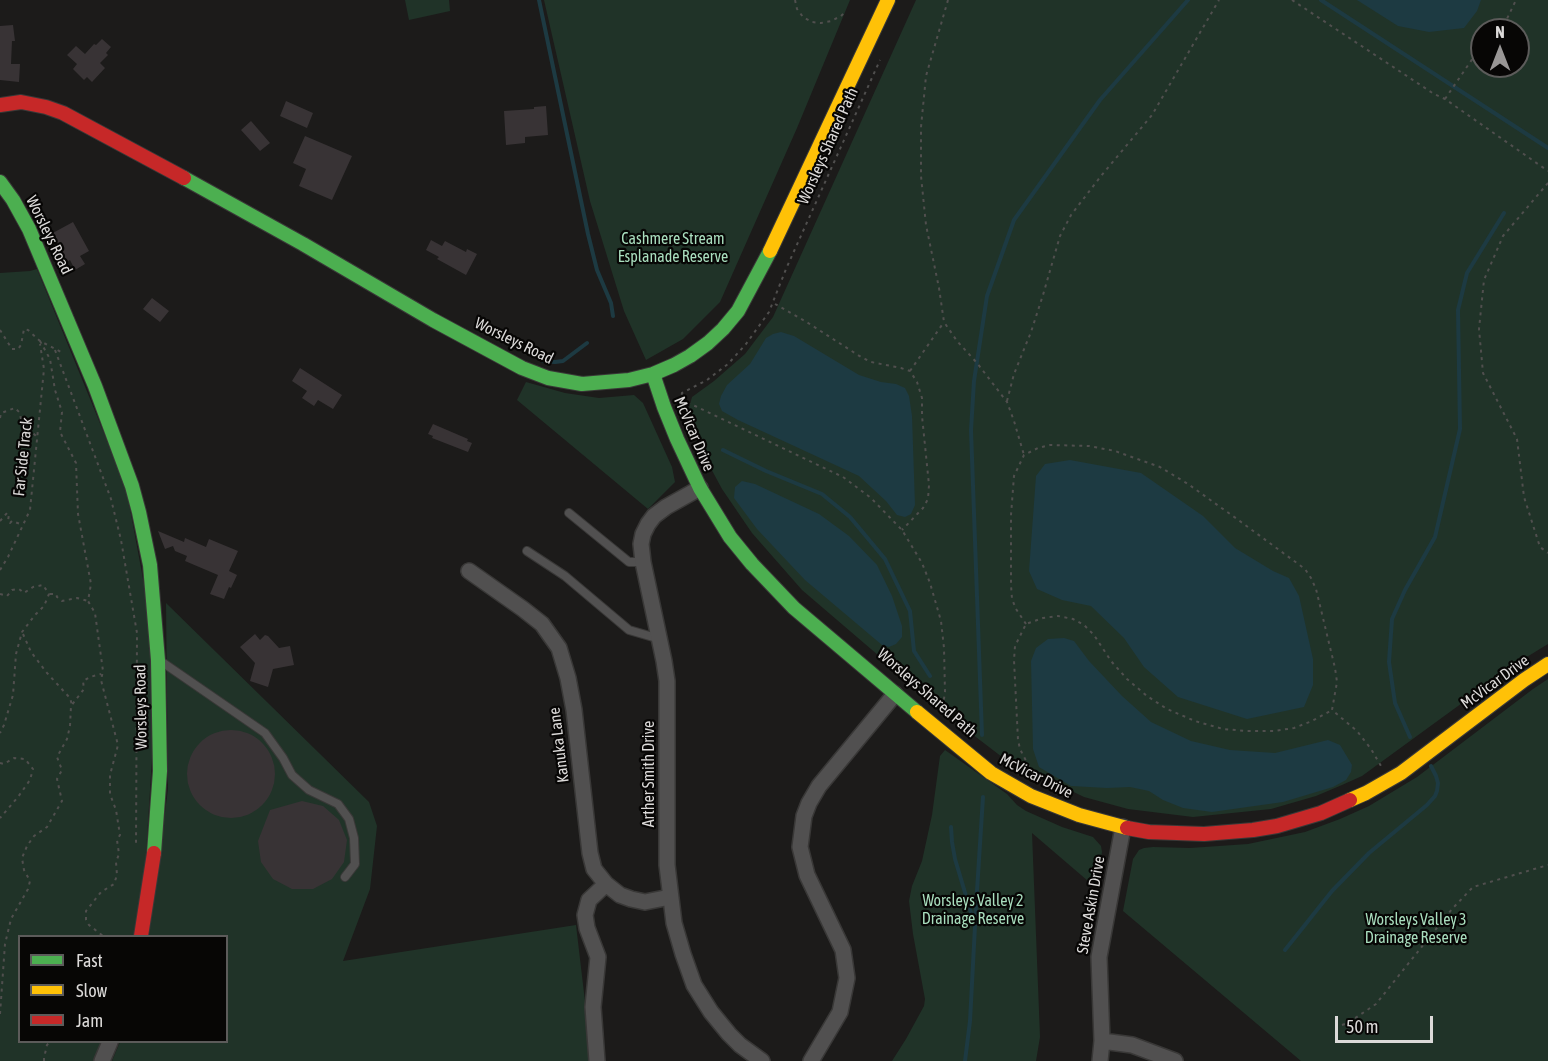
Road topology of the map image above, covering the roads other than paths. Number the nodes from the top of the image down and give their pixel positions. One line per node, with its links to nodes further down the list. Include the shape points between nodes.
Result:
1 (888, 0): 4 (street, Worsleys Road, via 738,311 708,343 674,366)
2 (0, 105): 4 (street, Worsleys Road, via 21,102 63,113 522,368 582,384)
3 (0, 182): 11 (street, Worsleys Road, via 29,229 80,348 132,486 152,582)
4 (653, 374): 5 (street, McVicar Drive, via 676,439)
5 (700, 488): 8 (street, Arther Smith Drive, via 651,519 641,544); 13 (street, McVicar Drive, via 730,537 771,585)
6 (569, 513): 8 (lane, via 629,562)
7 (527, 551): 10 (lane, via 565,576 629,630)
8 (643, 562): 10 (street, Arther Smith Drive)
9 (469, 571): 16 (street, Kanuka Lane, via 542,624 559,648 574,710 591,860)
10 (659, 636): 17 (street, Arther Smith Drive, via 667,681)
11 (158, 660): 15 (lane, via 265,733 292,775 309,790 339,804 349,819 354,838 355,864); 18 (street, Worsleys Road, via 160,771 154,853)
12 (1548, 664): 14 (street, McVicar Drive, via 1401,772 1321,813 1277,826 1229,833 1174,834)
13 (895, 694): 14 (street, McVicar Drive, via 1011,786 1056,807); 24 (street, via 819,786 804,816 800,847 805,868 843,950 847,978 840,1012)
14 (1123, 827): 19 (street, Steve Askin Drive, via 1099,957)
15 (345, 877)
16 (606, 884): 17 (street, Kanuka Lane, via 620,895 645,902); 22 (street, via 589,900 585,915 598,957 592,1006)
17 (670, 897): 23 (street, Arther Smith Drive, via 694,985 729,1034)
18 (141, 935)
19 (1102, 1041): 25 (street, Steve Askin Drive); 26 (street, via 1132,1045)
20 (109, 1043): 21 (street)
21 (102, 1061)
22 (597, 1061)
23 (762, 1061)
24 (812, 1061)
25 (1100, 1061)
26 (1175, 1061)

